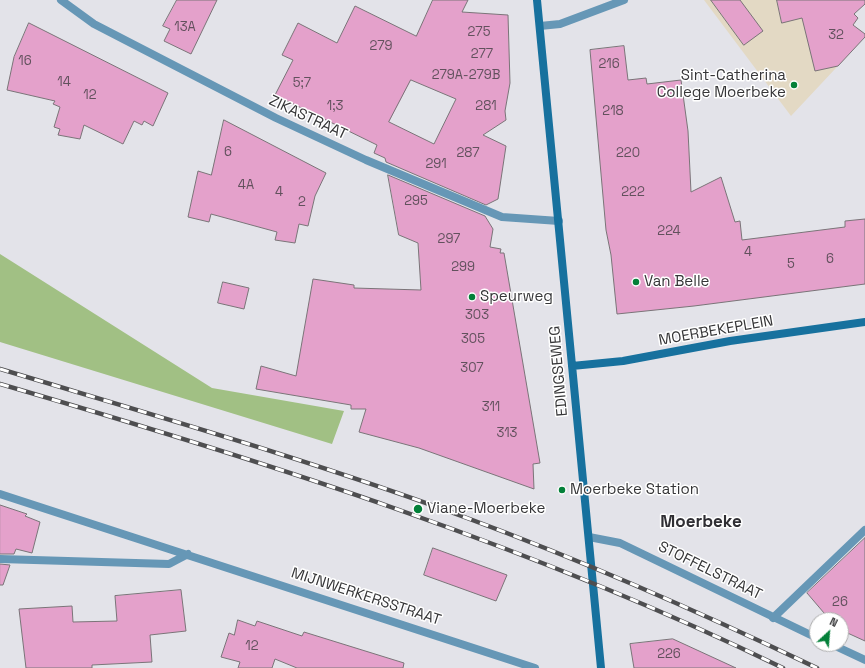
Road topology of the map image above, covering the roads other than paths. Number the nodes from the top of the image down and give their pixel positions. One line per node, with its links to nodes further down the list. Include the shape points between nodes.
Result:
1 (61, 0): 5 (street, ZIKASTRAAT, via 94,24 276,118 366,160 502,217)
2 (538, 0): 4 (main road, EDINGSEWEG)
3 (624, 0): 4 (street, via 560,24)
4 (540, 26): 5 (main road, EDINGSEWEG)
5 (559, 221): 7 (main road, EDINGSEWEG)
6 (865, 322): 7 (main road, MOERBEKEPLEIN, via 637,359)
7 (572, 366): 10 (main road, EDINGSEWEG)
8 (0, 494): 11 (street, MIJNWERKERSSTRAAT)
9 (865, 530): 13 (street)
10 (589, 537): 13 (street, STOFFELSTRAAT, via 620,543); 18 (main road, EDINGSEWEG)
11 (188, 554): 12 (street, via 169,564); 17 (street, MIJNWERKERSSTRAAT)
12 (0, 559)
13 (773, 618): 14 (street, STOFFELSTRAAT)
14 (809, 634)
15 (848, 652): 16 (street)
16 (865, 660)
17 (535, 668)
18 (601, 668)

